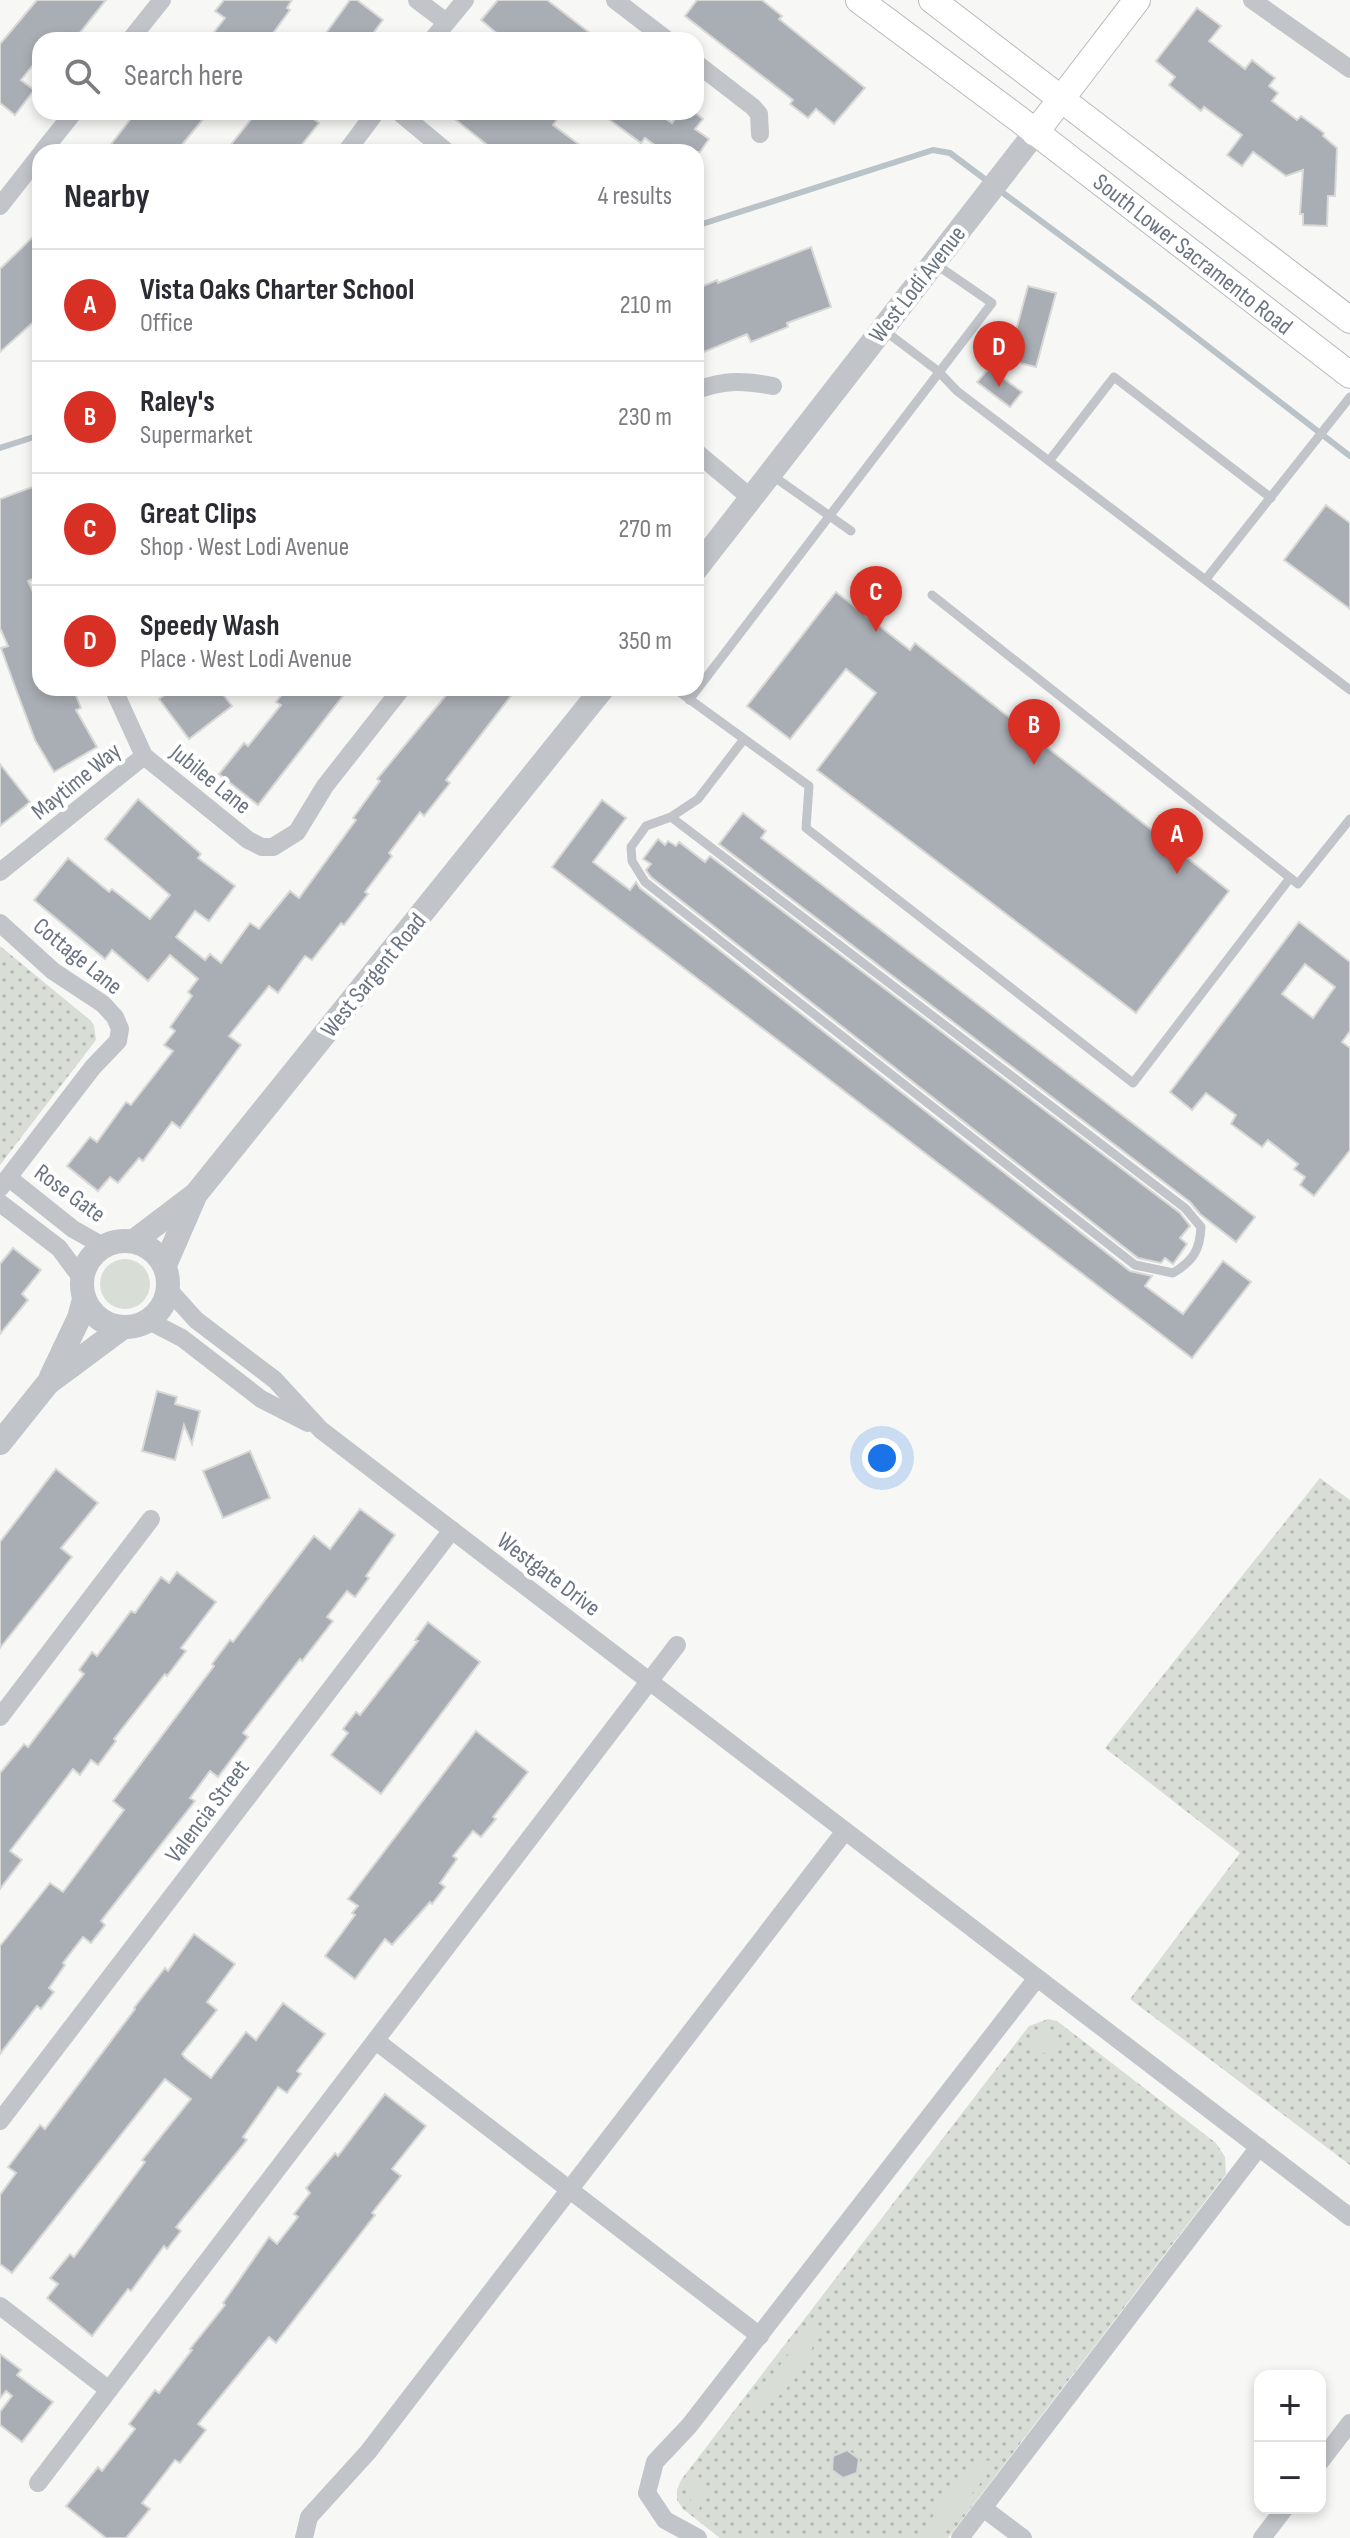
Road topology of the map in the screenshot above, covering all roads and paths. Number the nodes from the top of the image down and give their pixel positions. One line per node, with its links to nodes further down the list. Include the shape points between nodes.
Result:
1 (162, 0): 10 (street)
2 (417, 0): 9 (street)
3 (465, 0): 9 (street)
4 (615, 0): 12 (street)
5 (859, 0): 19 (main road, South Lower Sacramento Road)
6 (932, 0): 15 (main road, South Lower Sacramento Road)
7 (1137, 0): 15 (main road, West Lodi Avenue)
8 (1252, 0): 14 (street)
9 (446, 22): 11 (street)
10 (136, 32)
11 (438, 32)
12 (657, 32)
13 (704, 69): 20 (street, via 753,107 759,114)
14 (1350, 69)
15 (1061, 99): 19 (main road, West Lodi Avenue); 27 (main road, South Lower Sacramento Road)
16 (68, 120): 21 (street)
17 (370, 120): 22 (street)
18 (409, 120): 23 (street)
19 (1035, 133): 26 (street, West Lodi Avenue); 30 (main road, South Lower Sacramento Road)
20 (760, 134)
21 (49, 144)
22 (352, 144)
23 (437, 144)
24 (32, 165): 25 (street)
25 (0, 206)
26 (933, 263): 28 (street, West Lodi Avenue); 29 (lane, via 992,303)
27 (1349, 318)
28 (882, 329): 29 (lane); 36 (street, West Lodi Avenue)
29 (938, 371): 35 (lane); 39 (lane)
30 (1350, 375)
31 (773, 386): 32 (street, via 723,381)
32 (704, 387)
33 (1350, 397): 38 (lane)
34 (704, 459): 37 (street)
35 (1049, 461): 38 (lane, via 1114,377); 42 (lane)
36 (770, 474): 37 (street, West Lodi Avenue); 39 (lane)
37 (751, 498): 41 (street, West Lodi Avenue)
38 (1271, 498): 42 (lane)
39 (831, 515): 40 (lane); 44 (lane)
40 (851, 531)
41 (704, 559)
42 (1206, 579): 45 (lane)
43 (932, 595): 57 (lane)
44 (704, 680)
45 (1350, 690)
46 (117, 696): 53 (street, Jubilee Lane)
47 (396, 696): 53 (street, Jubilee Lane, via 325,786 297,832 273,847 248,840)
48 (597, 696): 60 (street, West Sargent Road)
49 (684, 696): 51 (lane)
50 (692, 696): 51 (lane)
51 (689, 700): 52 (lane)
52 (744, 739): 54 (lane, via 698,799); 57 (lane, via 809,786 806,828 1133,1083)
53 (144, 756): 56 (street, Maytime Way)
54 (671, 817): 54 (lane, via 646,826 631,847 632,861 645,882 1135,1265 1173,1273 1190,1263 1200,1246 1201,1227 1185,1208)
55 (1350, 819): 57 (lane, via 1298,884)
56 (0, 872)
57 (1290, 878)
58 (0, 923): 59 (street, Cottage Lane, via 53,971 103,1004 120,1029 118,1041)
59 (4, 1183): 63 (street, Rose Gate)
60 (196, 1194): 62 (street, West Sargent Road); 64 (street, West Sargent Road)
61 (0, 1203): 65 (street, Rose Gate, via 59,1248)
62 (134, 1241): 63 (street); 64 (street, via 147,1246)
63 (103, 1246): 65 (street, via 86,1266)
64 (165, 1265): 66 (street)
65 (83, 1289): 68 (street, via 90,1311); 69 (street, via 79,1318)
66 (169, 1290): 67 (street); 70 (street, Westgate Drive, via 196,1320 275,1380)
67 (149, 1321): 68 (street); 70 (street, Westgate Drive, via 182,1338 261,1399)
68 (122, 1328): 69 (street)
69 (48, 1383): 71 (street)
70 (321, 1430): 73 (street, Westgate Drive)
71 (0, 1443)
72 (151, 1519): 76 (street)
73 (452, 1530): 75 (street, Westgate Drive); 80 (street, Valencia Street)
74 (677, 1645): 75 (street)
75 (650, 1680): 77 (street, Westgate Drive); 79 (street)
76 (0, 1717)
77 (845, 1831): 78 (street, Westgate Drive); 82 (street)
78 (1037, 1978): 81 (street, Westgate Drive); 85 (street)
79 (376, 2041): 82 (street); 86 (street)
80 (0, 2121)
81 (1259, 2147): 83 (street, Westgate Drive); 90 (street)
82 (569, 2190): 85 (street); 92 (street, via 368,2452 309,2517)
83 (1350, 2217)
84 (0, 2306): 86 (street)
85 (760, 2336): 93 (street, via 655,2462 647,2493 665,2520)
86 (109, 2390): 89 (street)
87 (1350, 2423): 88 (street)
88 (1326, 2454)
89 (38, 2483)
90 (983, 2508): 94 (street); 95 (street)
91 (1280, 2514): 96 (street)
92 (304, 2538)
93 (698, 2538)
94 (960, 2538)
95 (1023, 2538)
96 (1262, 2538)

